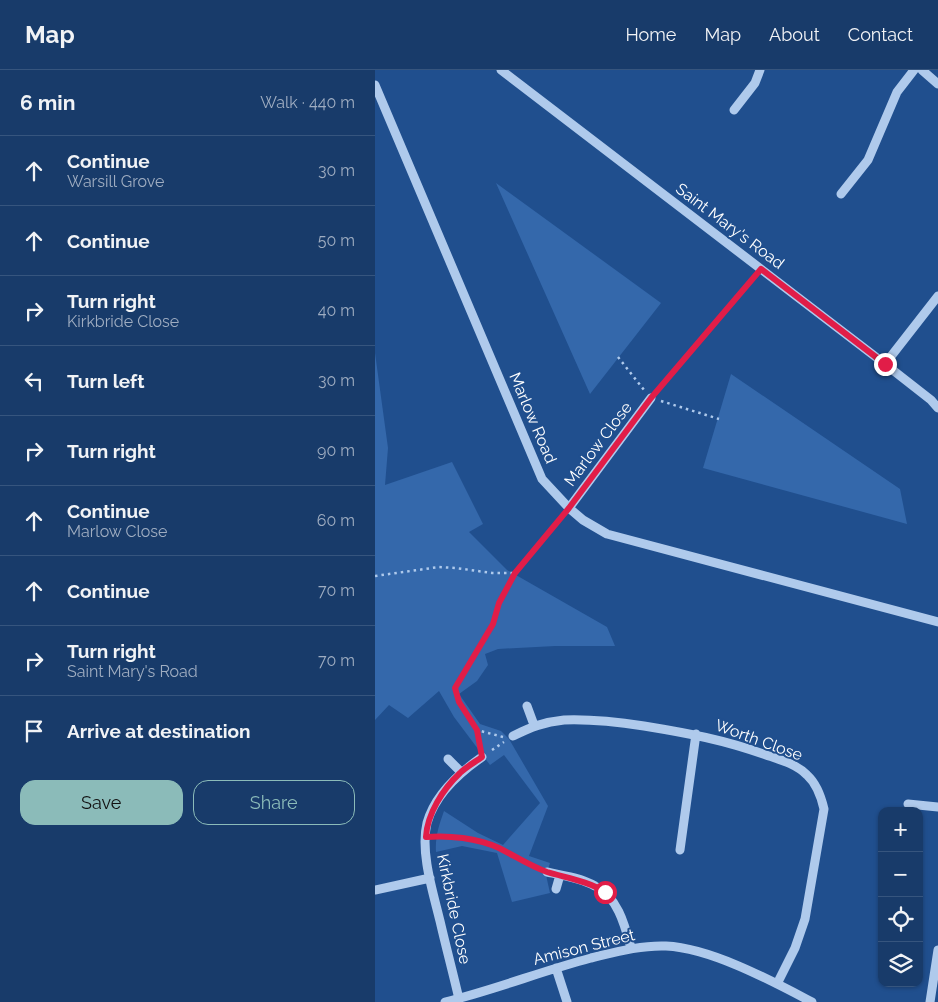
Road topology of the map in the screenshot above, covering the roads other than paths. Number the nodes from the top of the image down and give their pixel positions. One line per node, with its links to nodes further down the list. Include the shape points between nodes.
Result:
1 (501, 70): 10 (street, Saint Mary's Road)
2 (760, 70): 7 (street, via 755,83)
3 (914, 70): 8 (street, via 897,92 868,160)
4 (922, 70): 5 (street)
5 (938, 84)
6 (375, 85): 13 (street, Marlow Road, via 542,479)
7 (734, 110)
8 (841, 194)
9 (938, 296): 10 (street)
10 (885, 364): 12 (street, Saint Mary's Road)
11 (651, 398): 13 (street, Marlow Close)
12 (938, 408)
13 (569, 508): 14 (street, Marlow Road, via 607,534)
14 (938, 622)
15 (527, 706): 16 (street)
16 (534, 725): 17 (street, Worth Close, via 566,720 614,722); 18 (street, Worth Close)
17 (696, 734): 24 (street); 34 (street, Worth Close, via 795,766 808,776 819,792 824,809 805,919)
18 (513, 736)
19 (482, 757): 21 (street, Kirkbride Close)
20 (448, 759): 21 (street)
21 (461, 772): 27 (street, Kirkbride Close, via 443,794 428,822 426,837)
22 (908, 804): 23 (street)
23 (938, 807)
24 (680, 850)
25 (547, 872): 26 (street)
26 (560, 875): 28 (street); 30 (street, via 595,885 605,892 625,926)
27 (430, 878): 29 (street); 35 (street, Kirkbride Close)
28 (556, 889)
29 (375, 890)
30 (631, 948): 33 (street, Amison Street); 34 (street, Amison Street, via 667,946 694,951)
31 (938, 950): 32 (street)
32 (937, 966): 39 (street)
33 (556, 968): 35 (street, Amison Street); 37 (street)
34 (777, 984): 38 (street, Amison Street)
35 (459, 998): 36 (street, Amison Street)
36 (445, 1002)
37 (567, 1002)
38 (812, 1002)
39 (930, 1002)

